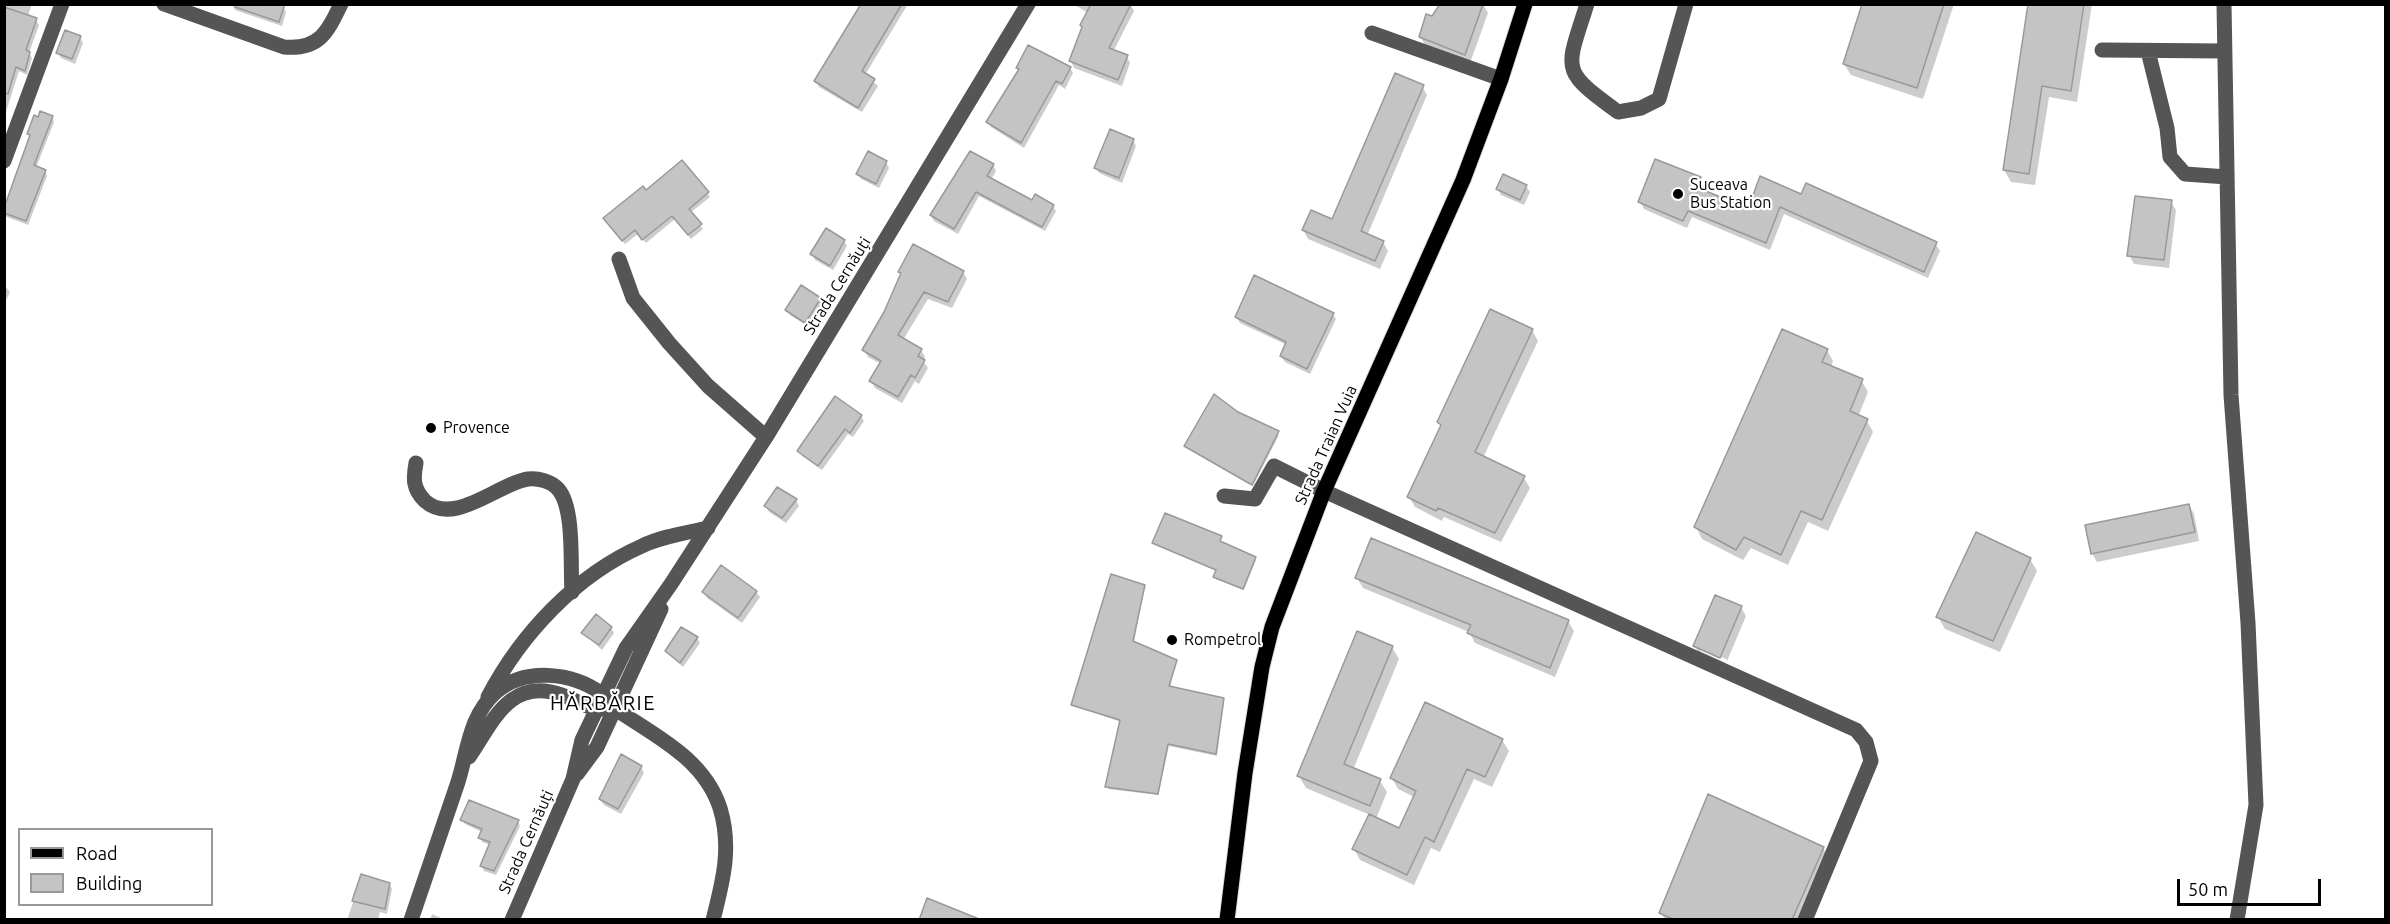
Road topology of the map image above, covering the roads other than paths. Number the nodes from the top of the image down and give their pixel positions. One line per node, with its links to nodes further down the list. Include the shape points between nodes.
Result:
1 (62, 4): 14 (street)
2 (164, 4): 3 (street, via 284,46 300,48 314,44 331,24)
3 (340, 4)
4 (1028, 4): 17 (street, Strada Cernăuți)
5 (1524, 4): 13 (main road, Strada Traian Vuia)
6 (1587, 4): 7 (street, via 1570,58 1574,74 1583,87 1618,112 1641,108 1659,99)
7 (1686, 4)
8 (2224, 4): 12 (street)
9 (1372, 33): 13 (street)
10 (2102, 50): 11 (street)
11 (2148, 51): 12 (street); 15 (street, via 2170,156 2186,174)
12 (2224, 51): 15 (street)
13 (1501, 79): 19 (main road, Strada Traian Vuia, via 1459,191)
14 (4, 161)
15 (2227, 177): 35 (street, via 2231,395 2248,623 2256,805)
16 (619, 259): 17 (street, via 633,298 669,343 708,386)
17 (766, 437): 21 (street, Strada Cernăuți)
18 (416, 463): 23 (street, via 413,481 417,490 430,504 441,507 455,508 479,501 529,479 550,483 566,501)
19 (1324, 491): 20 (street, via 1274,466 1255,499); 33 (main road, Strada Traian Vuia, via 1287,584 1267,648 1245,773); 34 (street, via 1856,730 1866,742 1871,760)
20 (1224, 496)
21 (708, 528): 22 (street, Strada Cernăuți); 23 (street, via 644,545 620,557)
22 (671, 584): 24 (street, Strada Cernăuți, via 626,648); 26 (street, Strada Cernăuți)
23 (572, 592): 25 (street, via 521,643)
24 (602, 694): 25 (street, via 561,678 534,675 510,682); 26 (street); 27 (street, Strada Cernăuți)
25 (483, 706): 28 (street, via 473,724)
26 (615, 709): 27 (street); 29 (street, Strada Cernăuți, via 597,747); 32 (street, via 685,756 704,778 719,806 727,858)
27 (595, 710): 28 (street, via 555,692 522,695 493,716); 29 (street, Strada Cernăuți, via 582,740)
28 (462, 767): 30 (street)
29 (573, 779): 31 (street, Strada Cernăuți)
30 (411, 920)
31 (512, 920)
32 (713, 920)
33 (1227, 920)
34 (1805, 920)
35 (2237, 920)

